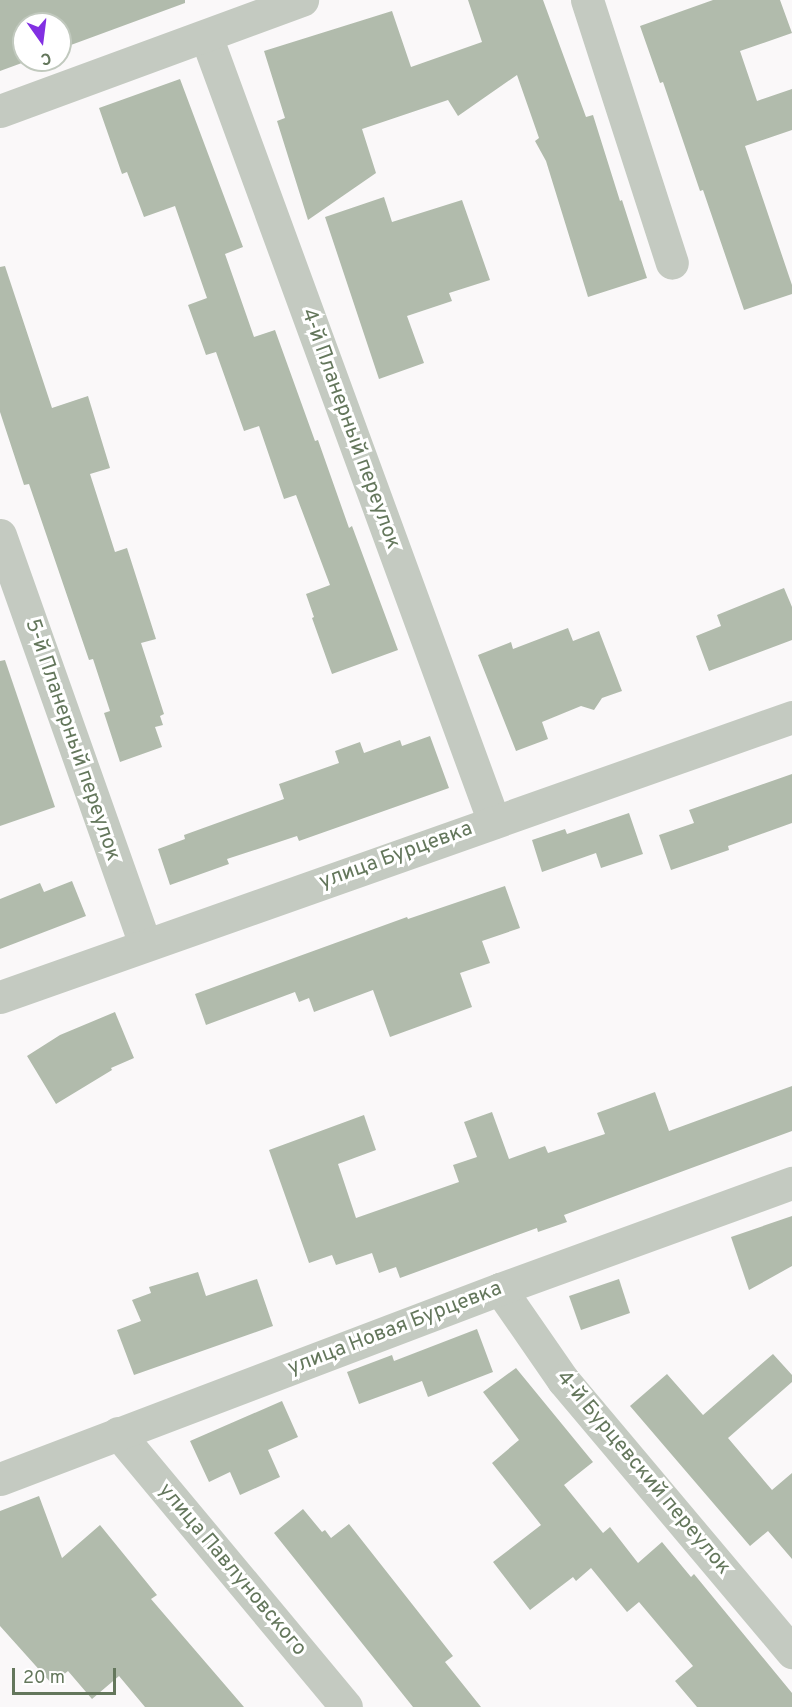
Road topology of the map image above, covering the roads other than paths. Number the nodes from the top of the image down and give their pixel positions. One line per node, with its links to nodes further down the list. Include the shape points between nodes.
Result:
1 (302, 0): 3 (street)
2 (587, 0): 5 (street)
3 (206, 36): 4 (street); 8 (street, 4-й Планерный переулок)
4 (0, 111)
5 (672, 263)
6 (0, 535): 9 (street, 5-й Планерный переулок)
7 (792, 717): 8 (street, улица Бурцевка)
8 (494, 822): 9 (street, улица Бурцевка)
9 (145, 945): 10 (street, улица Бурцевка)
10 (0, 997)
11 (792, 1183): 12 (street, улица Новая Бурцевка)
12 (500, 1289): 13 (street, улица Новая Бурцевка); 15 (street, 4-й Бурцевский переулок, via 563,1380)
13 (118, 1433): 14 (street, улица Новая Бурцевка); 16 (street, улица Павлуновского)
14 (0, 1479)
15 (792, 1652)
16 (346, 1707)

